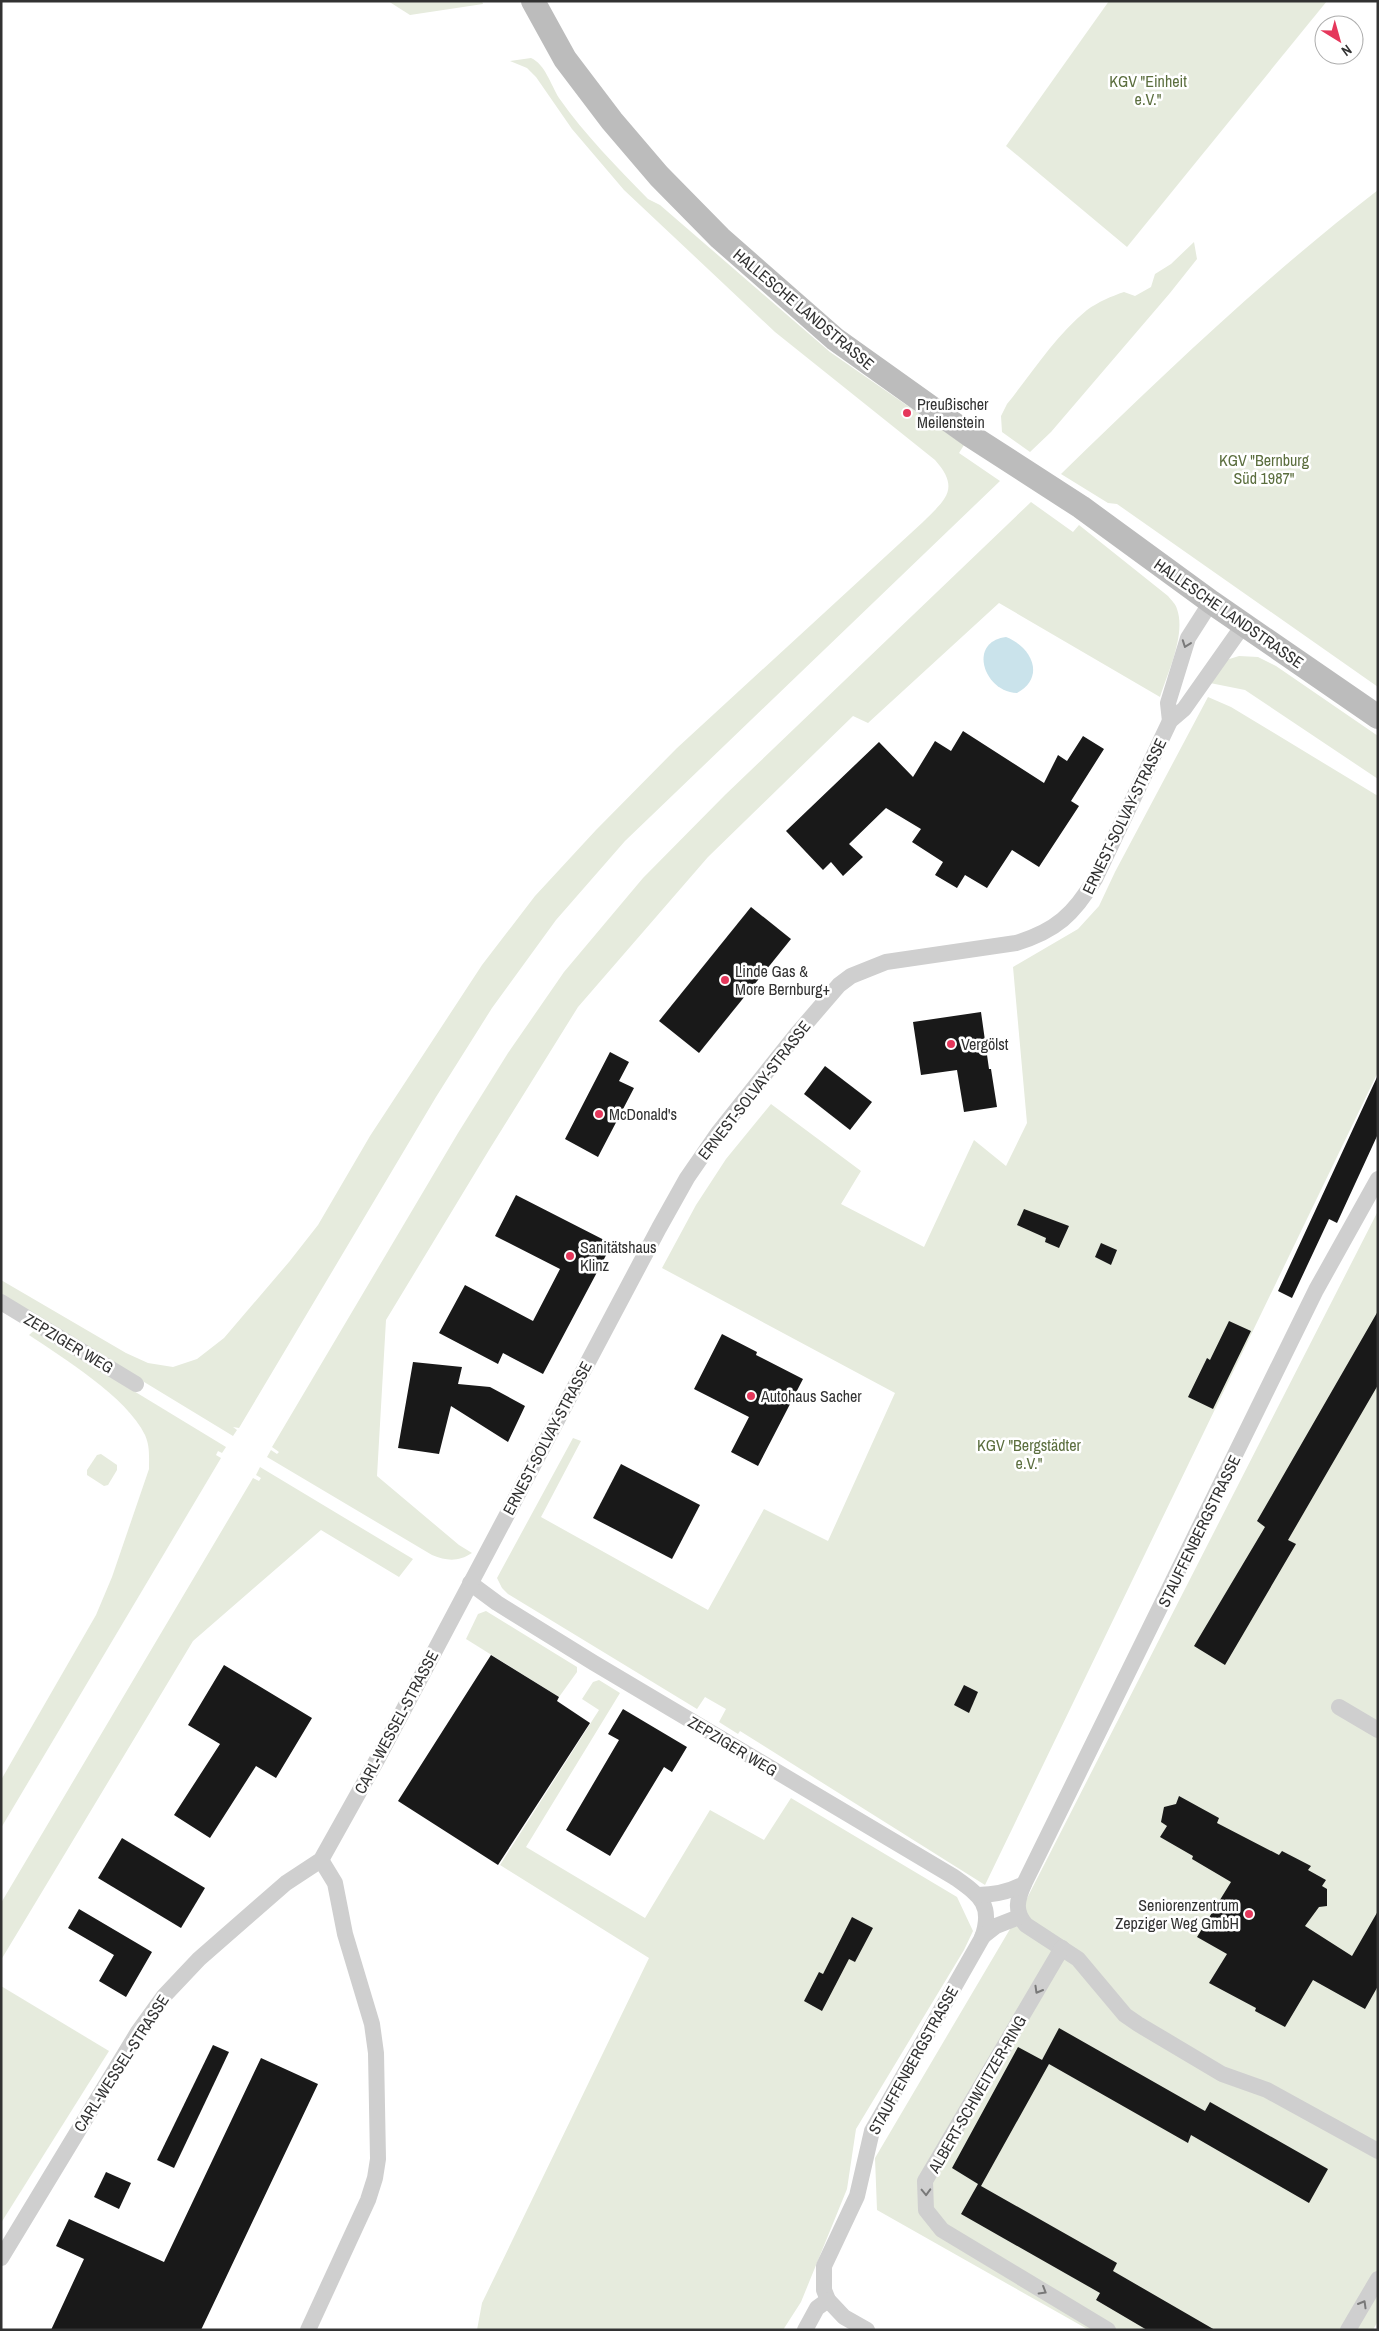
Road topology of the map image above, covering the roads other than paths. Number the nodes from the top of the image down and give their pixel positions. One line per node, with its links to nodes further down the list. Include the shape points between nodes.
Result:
1 (533, 1): 2 (main road, HALLESCHE LANDSTRASSE, via 565,59 629,142 720,238 836,339 985,446 1080,507)
2 (1211, 602): 3 (main road, HALLESCHE LANDSTRASSE); 5 (street, ERNEST-SOLVAY-STRASSE, one-way to 5, via 1188,638 1168,704)
3 (1244, 624): 4 (main road, HALLESCHE LANDSTRASSE); 5 (street, ERNEST-SOLVAY-STRASSE, via 1184,709)
4 (1378, 717)
5 (1170, 721): 9 (street, ERNEST-SOLVAY-STRASSE, via 1096,879 1069,916 1036,937 1016,943 886,962 868,968 839,985 796,1035 718,1133 673,1202)
6 (1378, 1179): 13 (street, STAUFFENBERGSTRASSE, via 1316,1290)
7 (1, 1302): 8 (street, ZEPZIGER WEG)
8 (136, 1384)
9 (470, 1583): 12 (street, CARL-WESSEL-STRASSE); 14 (street, ZEPZIGER WEG, via 521,1618 954,1877)
10 (1338, 1707): 11 (street)
11 (1378, 1730)
12 (321, 1860): 20 (street, CARL-WESSEL-STRASSE, via 286,1883 180,1976 138,2032); 23 (street, via 334,1883 345,1934 372,2024 376,2053 378,2159 368,2200)
13 (1024, 1884): 14 (street, via 996,1895); 15 (street, STAUFFENBERGSTRASSE)
14 (978, 1895): 16 (street, ZEPZIGER WEG)
15 (1018, 1912): 17 (street, STAUFFENBERGSTRASSE); 18 (street, via 1026,1925)
16 (987, 1915): 17 (street, STAUFFENBERGSTRASSE)
17 (982, 1937): 22 (street, STAUFFENBERGSTRASSE, via 872,2132 857,2196 824,2266 824,2290)
18 (1062, 1948): 19 (street, via 1089,1969 1126,2015 1138,2024 1222,2074 1267,2090); 26 (street, ALBERT-SCHWEITZER-RING, one-way to 26, via 925,2182 926,2210 942,2230)
19 (1378, 2151)
20 (1, 2258)
21 (1378, 2278): 27 (street, one-way to 21)
22 (828, 2300): 24 (street, via 817,2308); 25 (street, via 844,2317)
23 (308, 2330)
24 (805, 2330)
25 (867, 2330)
26 (1108, 2330)
27 (1348, 2330)

